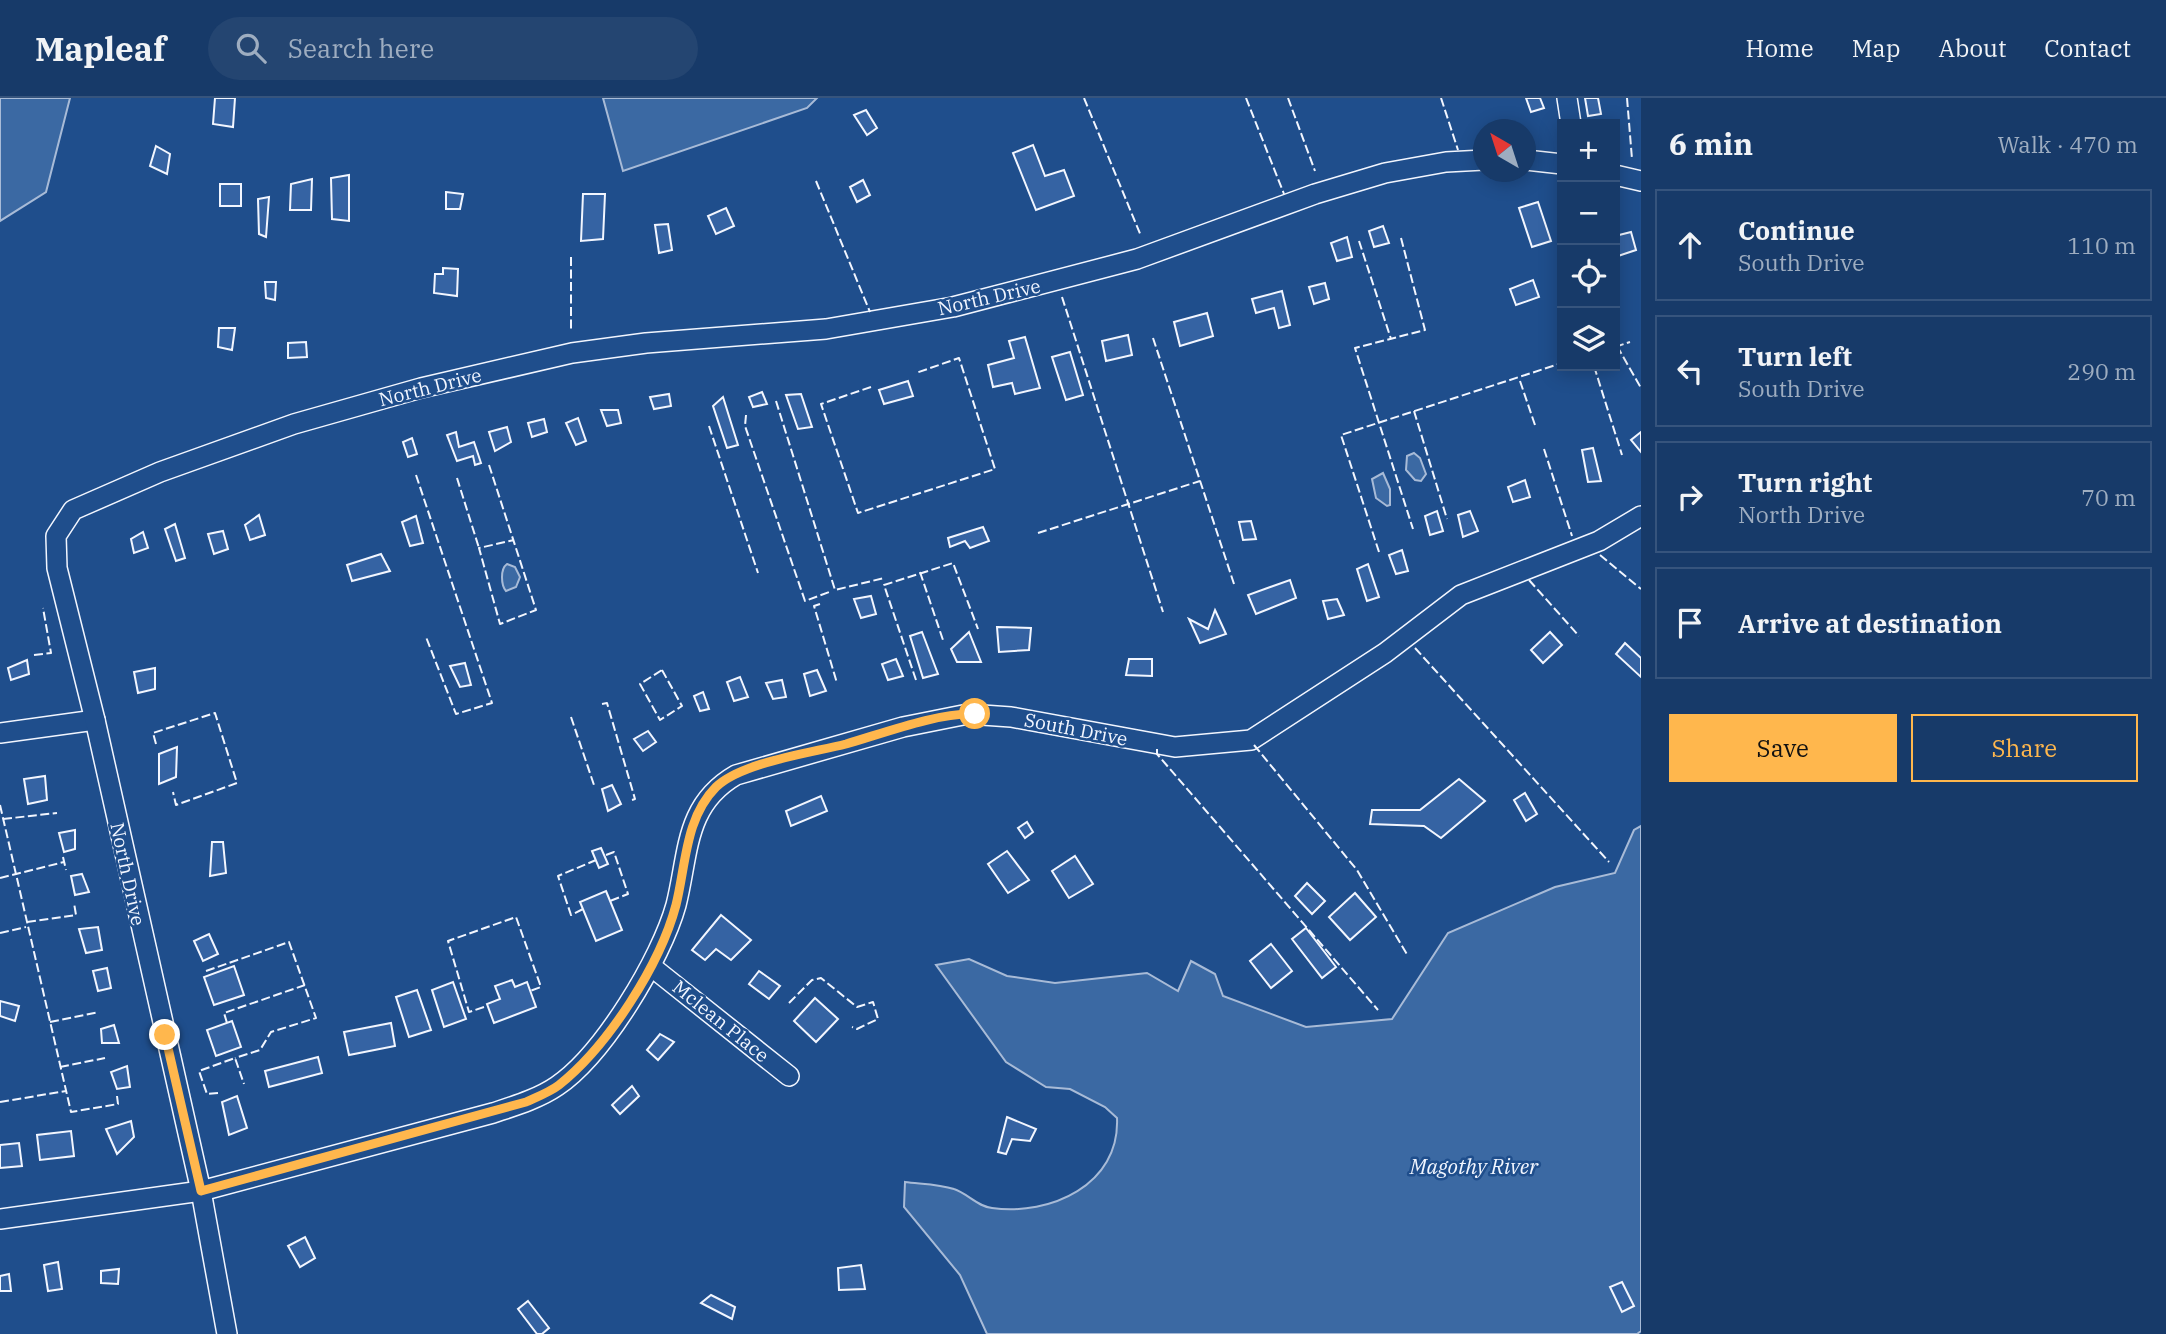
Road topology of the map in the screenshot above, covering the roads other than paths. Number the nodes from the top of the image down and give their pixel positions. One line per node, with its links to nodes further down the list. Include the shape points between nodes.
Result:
1 (1567, 98): 2 (street)
2 (1570, 119)
3 (1473, 161): 9 (street, North Drive, via 1385,173 1137,260 953,307 826,329 646,342 572,353 421,388 294,425 92,499 73,510 61,526 57,568)
4 (1536, 161): 5 (street)
5 (1557, 163)
6 (1620, 176): 7 (street)
7 (1641, 181)
8 (1641, 516): 11 (street, South Drive, via 1599,541 1461,595 1385,653 1251,740 1175,747 1011,717 968,714 903,727 736,775 711,793 695,823 686,846 676,904)
9 (95, 720): 10 (street); 13 (street, North Drive)
10 (0, 733)
11 (652, 967): 12 (street, Mclean Place); 13 (street, South Drive, via 595,1049 558,1086 543,1094 493,1113)
12 (789, 1076)
13 (201, 1191): 14 (street, South Drive); 15 (street, North Drive)
14 (0, 1219)
15 (227, 1334)

